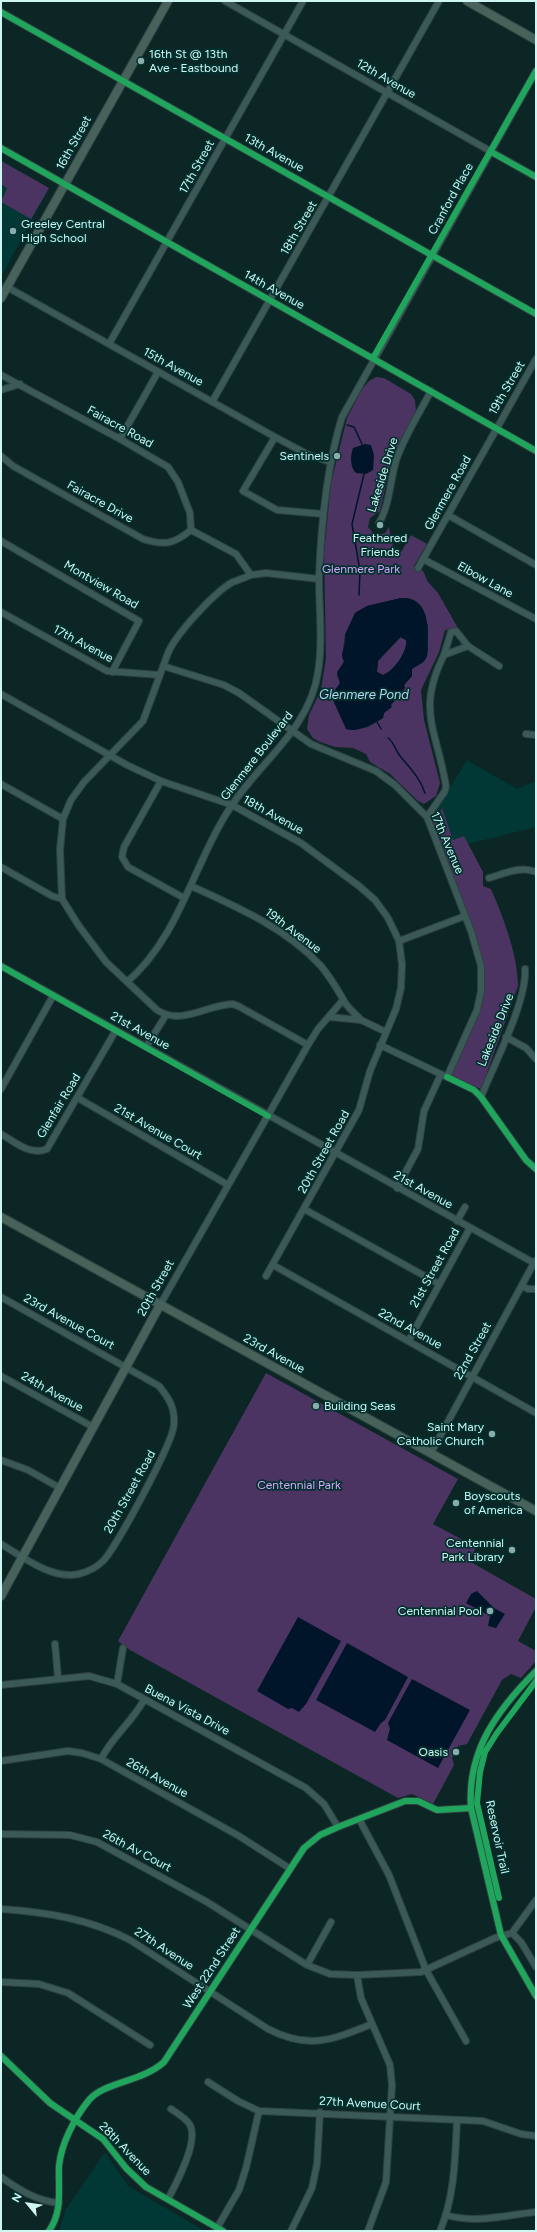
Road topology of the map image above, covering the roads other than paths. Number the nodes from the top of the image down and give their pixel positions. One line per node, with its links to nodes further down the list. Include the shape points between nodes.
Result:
1 (168, 1): 10 (main road, 16th Street)
2 (225, 1): 7 (street, 12th Avenue)
3 (303, 1): 7 (street, 17th Street)
4 (439, 1): 11 (street, 18th Street)
5 (467, 1): 8 (main road)
6 (1, 12): 10 (street, 13th Avenue)
7 (284, 35): 11 (street, 12th Avenue); 12 (street, 17th Street)
8 (536, 40)
9 (536, 71): 14 (street, Cranford Place)
10 (123, 80): 12 (street, 13th Avenue); 16 (main road, 16th Street)
11 (388, 93): 14 (street, 12th Avenue); 17 (street, 18th Street)
12 (226, 138): 17 (street, 13th Avenue); 18 (street, 17th Street)
13 (1, 148): 16 (street, 14th Avenue)
14 (491, 152): 15 (street, 12th Avenue); 19 (street, Cranford Place)
15 (536, 177)
16 (65, 184): 18 (street, 14th Avenue); 20 (main road, 16th Street)
17 (329, 196): 19 (street, 13th Avenue); 22 (street, 18th Street)
18 (167, 242): 22 (street, 14th Avenue); 24 (street, 17th Street)
19 (432, 256): 23 (street, 13th Avenue); 25 (street, Cranford Place)
20 (7, 287): 21 (main road, 16th Street); 24 (street, 15th Avenue)
21 (1, 298)
22 (270, 300): 25 (street, 14th Avenue); 32 (street, 18th Street)
23 (536, 314)
24 (109, 344): 27 (street, 15th Avenue)
25 (373, 358): 31 (street, 14th Avenue); 38 (street, Glenmere Boulevard, via 342,417)
26 (536, 359): 33 (street, 19th Street)
27 (158, 372): 32 (street, 15th Avenue); 35 (street)
28 (1, 375): 29 (street, Fairacre Road)
29 (20, 384): 30 (street); 35 (street, Fairacre Road)
30 (1, 390)
31 (431, 391): 33 (street, 14th Avenue); 41 (street, Lakeside Drive, via 405,439 391,482 386,510)
32 (212, 402): 34 (street, 15th Avenue)
33 (496, 428): 36 (street, 14th Avenue); 40 (street, Glenmere Road)
34 (275, 437): 38 (street, 15th Avenue, via 307,454); 39 (street, via 243,491 277,510)
35 (120, 439): 42 (street, Fairacre Road, via 157,460 173,473 190,513)
36 (536, 451)
37 (1, 456): 42 (street, Fairacre Drive, via 13,466 143,539 159,543 171,542 179,540)
38 (330, 462): 39 (street, Glenmere Boulevard)
39 (324, 514): 48 (street, Glenmere Boulevard)
40 (448, 515): 44 (street, Glenmere Road); 45 (street)
41 (379, 523)
42 (191, 530): 47 (street, via 236,554)
43 (1, 541): 55 (street, Montview Road, via 139,621)
44 (423, 559): 46 (street, Glenmere Road); 50 (street, Elbow Lane)
45 (536, 565)
46 (418, 568)
47 (251, 575): 48 (street, via 266,573); 53 (street, via 232,583 210,600 174,643)
48 (319, 579): 58 (street, Glenmere Boulevard, via 318,673 313,694)
49 (1, 612): 55 (street, 17th Avenue)
50 (536, 619)
51 (468, 646): 52 (street); 52 (street, via 456,631 451,632); 54 (street)
52 (444, 655): 65 (street, via 431,685 429,710 446,786)
53 (163, 666): 56 (street); 58 (street, 17th Avenue, via 224,685)
54 (499, 666)
55 (112, 672): 56 (street, 17th Avenue)
56 (160, 675): 61 (street, via 145,717)
57 (1, 694): 61 (street, 18th Avenue)
58 (292, 732): 64 (street, Glenmere Boulevard); 65 (street, 17th Avenue, via 322,749 376,771 395,785)
59 (526, 734): 60 (street)
60 (536, 735)
61 (111, 756): 62 (street, 18th Avenue); 66 (street, via 76,793)
62 (161, 781): 64 (street, 18th Avenue); 71 (street, via 124,847 122,857 128,867)
63 (1, 784): 66 (street)
64 (232, 805): 70 (street, Glenmere Boulevard); 74 (street, 18th Avenue, via 301,843 359,886 385,912)
65 (427, 817): 73 (street, 17th Avenue)
66 (63, 819): 72 (street, via 60,850)
67 (1, 868): 72 (street)
68 (536, 872): 69 (street, via 528,869 518,870)
69 (489, 878)
70 (191, 886): 71 (street, Glenmere Boulevard); 79 (street, 19th Avenue, via 244,910 281,932 319,964 339,989)
71 (184, 898): 77 (street, Glenmere Boulevard, via 155,953)
72 (62, 899): 77 (street, via 106,962)
73 (465, 916): 74 (street); 90 (street, 17th Avenue, via 481,966 480,991 474,1019)
74 (399, 941): 84 (street, 18th Avenue, via 402,964 401,988)
75 (1, 966): 78 (street, 21st Avenue)
76 (525, 969): 85 (street, Lakeside Drive, via 524,988)
77 (127, 982): 80 (street)
78 (53, 996): 83 (street, 21st Avenue); 91 (street)
79 (343, 1000): 81 (street, 20th Street); 82 (street, 19th Avenue)
80 (166, 1015): 86 (street, via 185,1016 233,1004); 88 (street)
81 (329, 1017): 82 (street, 19th Avenue); 86 (street, 20th Street)
82 (361, 1020): 84 (street, 19th Avenue)
83 (116, 1030): 88 (street, 21st Avenue); 93 (street, Glenfair Road)
84 (386, 1032): 87 (street, 20th Street Road)
85 (506, 1037): 89 (street, via 522,1045); 92 (street, Lakeside Drive)
86 (308, 1045): 94 (street, 20th Street)
87 (380, 1045): 90 (street); 96 (street, 20th Street Road, via 360,1110)
88 (146, 1047): 94 (street, 21st Avenue)
89 (536, 1059)
90 (444, 1075): 92 (street, via 474,1090); 99 (street, 17th Avenue, via 424,1111 418,1149)
91 (1, 1089)
92 (482, 1097): 97 (street, via 526,1160)
93 (78, 1098): 95 (street, Glenfair Road, via 47,1149 31,1151); 98 (street, 21st Avenue Court)
94 (268, 1116): 96 (street, 21st Avenue); 98 (street, 20th Street)
95 (1, 1134)
96 (335, 1154): 99 (street, 21st Avenue); 101 (street, 20th Street Road)
97 (536, 1169)
98 (228, 1185): 112 (street, 20th Street)
99 (397, 1188): 103 (street, 21st Avenue)
100 (465, 1207): 103 (street, 21st Avenue)
101 (304, 1209): 106 (street, 20th Street Road); 108 (street)
102 (1, 1217): 112 (main road, 23rd Avenue)
103 (457, 1221): 104 (street, 21st Avenue)
104 (470, 1228): 105 (street, 21st Avenue); 108 (street, 21st Street Road)
105 (535, 1262): 109 (street, 22nd Street)
106 (273, 1265): 107 (street, 20th Street Road); 113 (street, 22nd Avenue)
107 (266, 1276)
108 (439, 1284): 113 (street, 21st Street Road)
109 (522, 1286): 110 (street); 116 (street, 22nd Street)
110 (536, 1289)
111 (1, 1297): 114 (street, 23rd Avenue Court)
112 (160, 1305): 114 (main road, 20th Street); 119 (main road, 23rd Avenue)
113 (409, 1340): 116 (street, 22nd Avenue)
114 (126, 1366): 118 (main road, 20th Street); 124 (street, 20th Street Road, via 159,1386 173,1407 174,1425 172,1435 111,1551 92,1569 78,1574 50,1571)
115 (1, 1376): 118 (street, 24th Avenue)
116 (472, 1376): 117 (street, 22nd Avenue); 119 (street, 22nd Street)
117 (536, 1413)
118 (93, 1427): 121 (main road, 20th Street)
119 (431, 1453): 122 (main road, 23rd Avenue)
120 (1, 1460): 121 (street, via 28,1470)
121 (60, 1488): 124 (main road, 20th Street)
122 (536, 1511)
123 (1, 1544): 124 (street)
124 (22, 1556): 125 (main road, 20th Street)
125 (1, 1596)
126 (55, 1644): 129 (street)
127 (123, 1648): 130 (street)
128 (536, 1671): 135 (street, via 505,1706 478,1750 471,1783)
129 (58, 1678): 130 (street, Buena Vista Drive, via 89,1676); 131 (street, Buena Vista Drive)
130 (117, 1684): 132 (street, Buena Vista Drive)
131 (1, 1685)
132 (144, 1700): 133 (street, via 132,1721 112,1740); 137 (street, Buena Vista Drive, via 306,1788 324,1804)
133 (101, 1759): 134 (street, 26th Avenue, via 68,1751); 139 (street, 26th Avenue, via 240,1836)
134 (1, 1761)
135 (471, 1808): 136 (street, West 22nd Street, via 437,1810 412,1800); 145 (street)
136 (359, 1819): 137 (street, West 22nd Street); 148 (street, via 389,1875)
137 (338, 1827): 139 (street, West 22nd Street, via 311,1842)
138 (1, 1834): 143 (street, 26th Av Court, via 70,1835 97,1842 207,1902)
139 (289, 1868): 143 (street, West 22nd Street)
140 (536, 1900): 144 (street)
141 (1, 1909): 151 (street, 27th Avenue, via 52,1915 111,1930)
142 (331, 1922): 146 (street)
143 (250, 1929): 146 (street, 26th Av Court); 151 (street, West 22nd Street)
144 (512, 1933): 145 (street, 26th Av Court); 147 (street, via 521,1942)
145 (502, 1935): 148 (street, 26th Av Court); 152 (street)
146 (307, 1965): 149 (street, 26th Av Court, via 330,1974)
147 (536, 1967)
148 (426, 1970): 149 (street, 26th Av Court); 154 (street)
149 (356, 1975): 153 (street, via 361,1998)
150 (1, 1982): 155 (street, via 39,1984 68,1993)
151 (210, 1992): 153 (street, 27th Avenue, via 268,2029 288,2038 326,2041); 162 (street, West 22nd Street, via 164,2062 146,2075 94,2095)
152 (536, 1996)
153 (372, 2024): 161 (street, via 391,2071)
154 (466, 2041)
155 (150, 2045)
156 (1, 2056): 162 (street, 28th Avenue, via 50,2102)
157 (208, 2082): 159 (street, 27th Avenue Court, via 238,2101)
158 (171, 2109): 166 (street, via 190,2123 193,2133 180,2178)
159 (259, 2110): 160 (street, 27th Avenue Court); 170 (street, via 239,2190)
160 (320, 2112): 161 (street, 27th Avenue Court); 172 (street, via 317,2164 312,2188)
161 (391, 2116): 163 (street, 27th Avenue Court); 173 (street, via 386,2182)
162 (77, 2120): 166 (street, 28th Avenue, via 103,2139 135,2179); 167 (street, West 22nd Street, via 61,2153)
163 (457, 2120): 164 (street, 27th Avenue Court, via 483,2121 521,2134); 169 (street, via 454,2182)
164 (536, 2136)
165 (1, 2177): 167 (street, via 41,2200)
166 (168, 2200): 170 (street, 28th Avenue)
167 (59, 2203): 171 (street, West 22nd Street, via 56,2221)
168 (536, 2212): 169 (street, via 478,2220)
169 (446, 2216): 174 (street)
170 (220, 2229)
171 (50, 2231)
172 (291, 2231)
173 (368, 2231)
174 (440, 2231)

